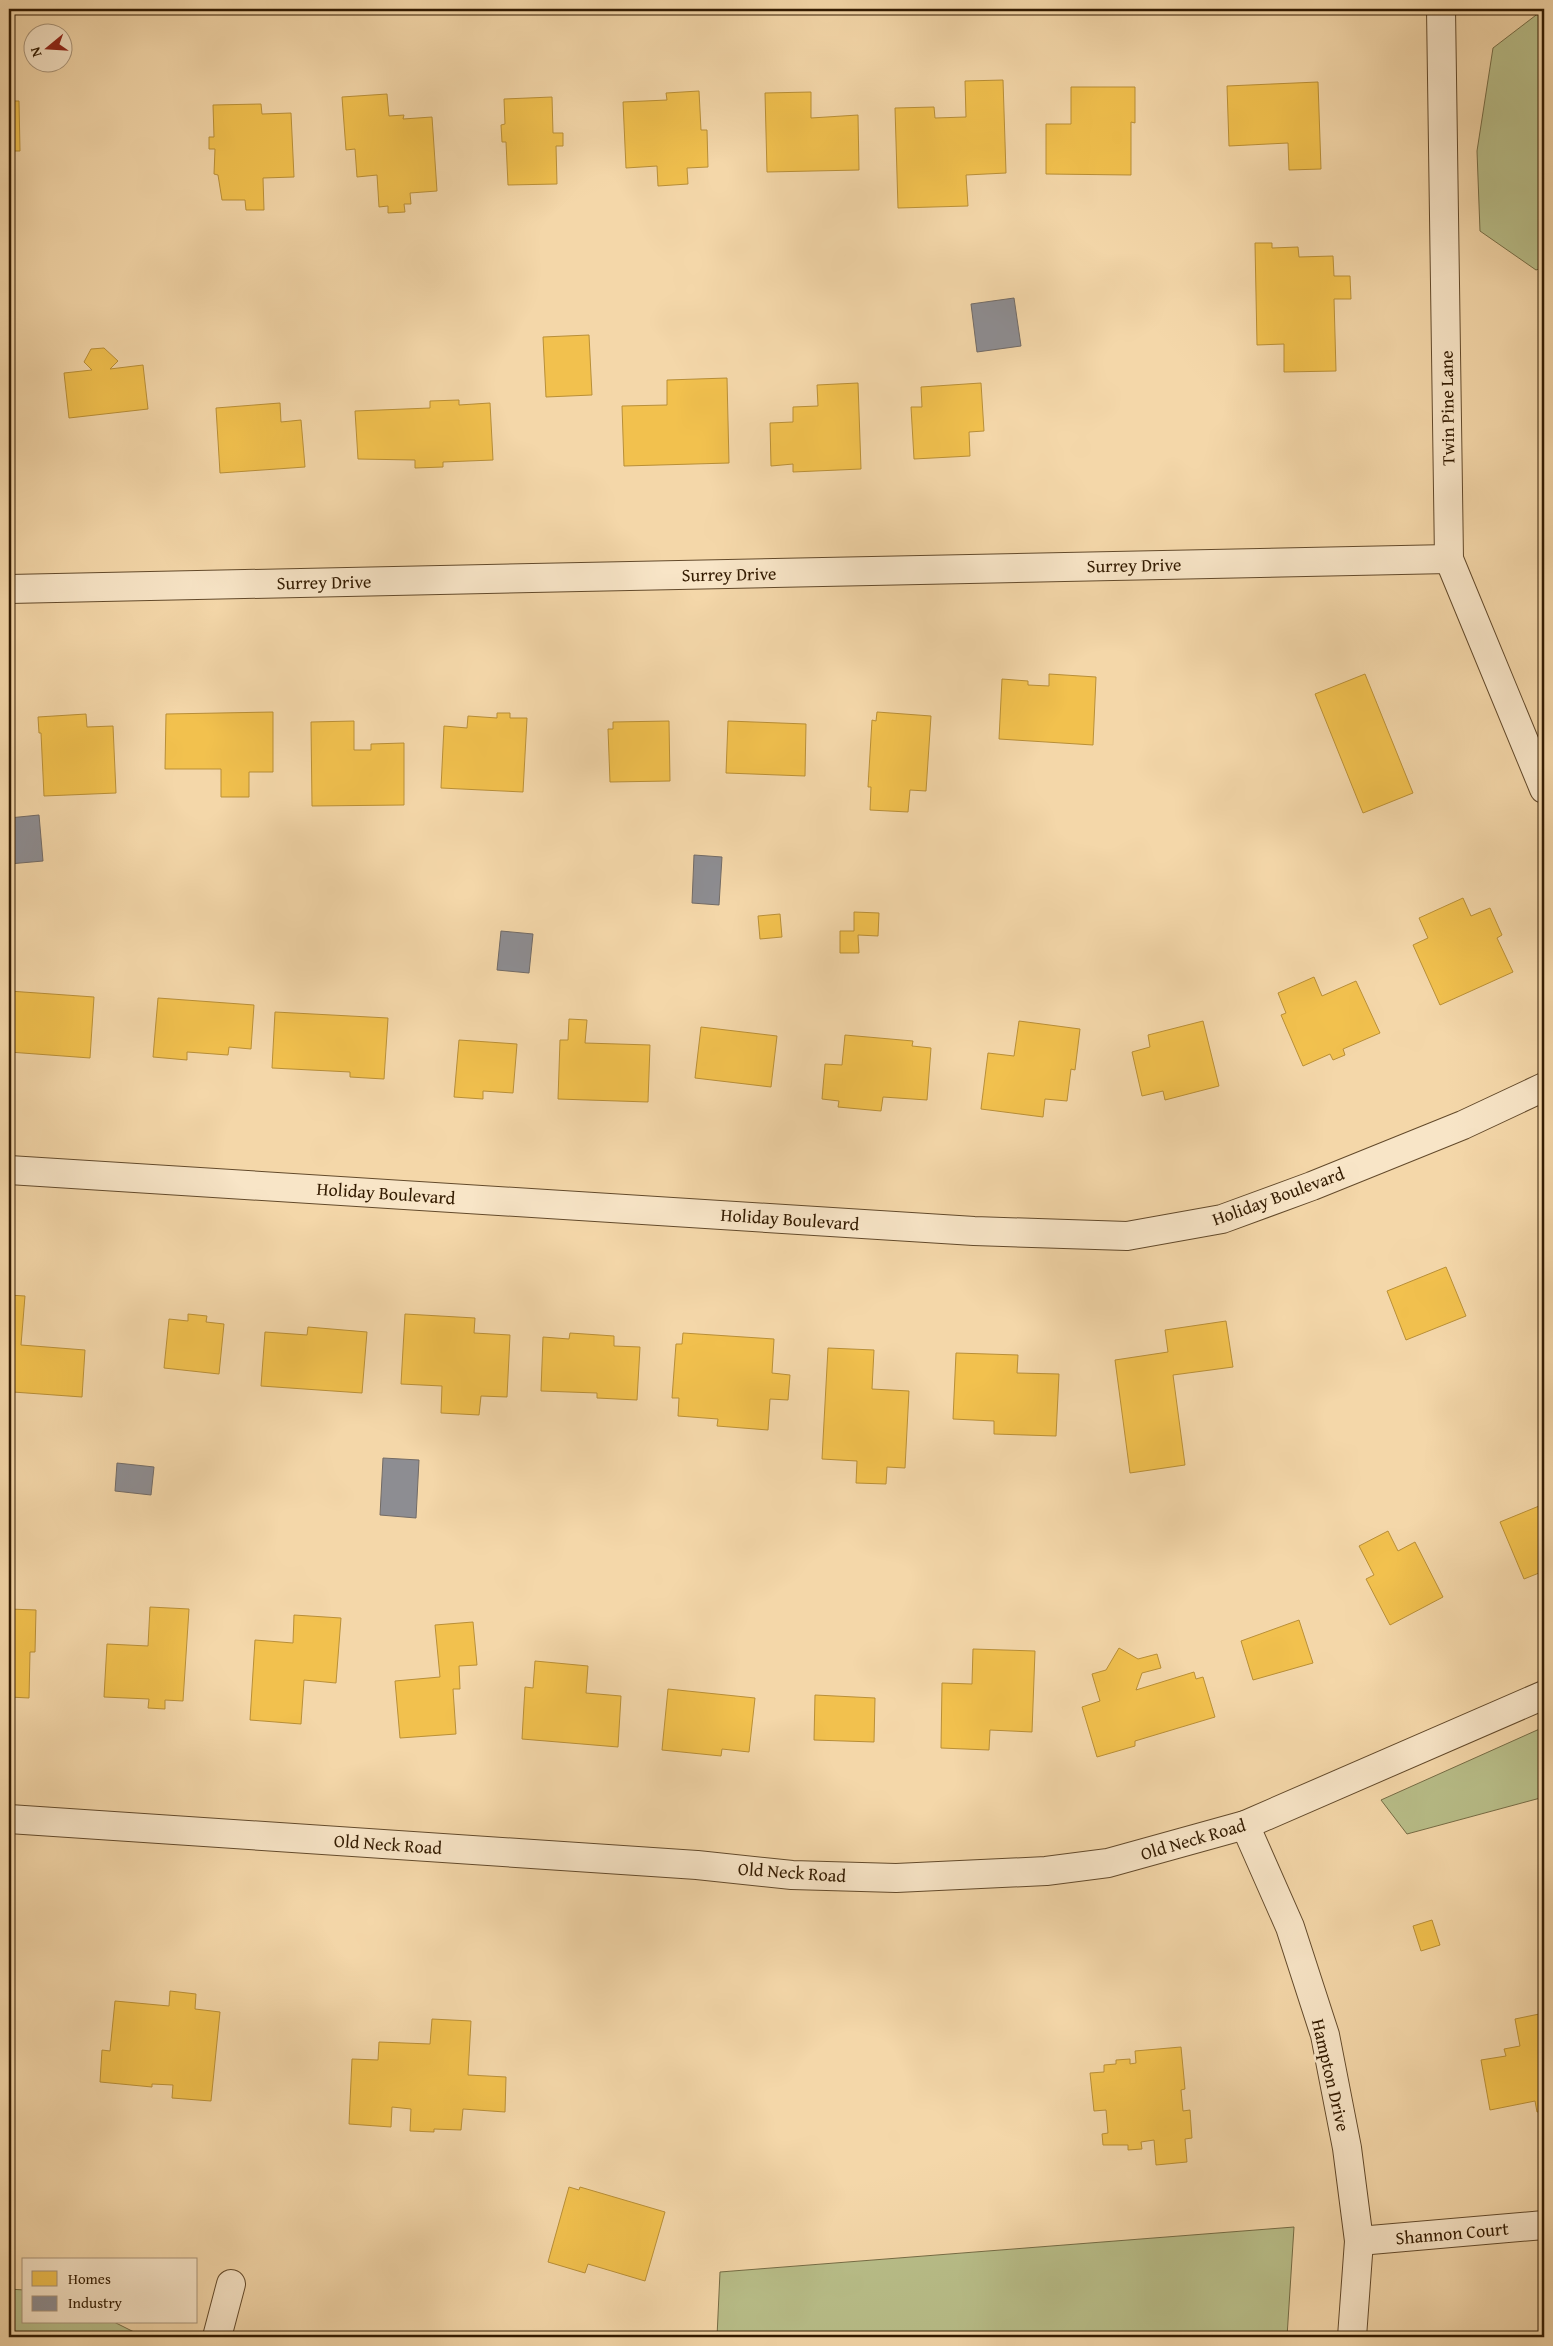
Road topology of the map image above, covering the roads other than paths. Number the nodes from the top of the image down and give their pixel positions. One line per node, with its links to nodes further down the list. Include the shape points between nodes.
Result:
1 (1441, 9): 2 (street, Twin Pine Lane)
2 (1450, 559): 3 (street, Surrey Drive); 4 (street, Twin Pine Lane)
3 (9, 589)
4 (1544, 789)
5 (1544, 1087): 6 (street, Holiday Boulevard, via 1463,1125 1222,1219 1127,1236 974,1231)
6 (9, 1170)
7 (1544, 1695): 9 (street, Old Neck Road)
8 (9, 1819): 9 (street, Old Neck Road, via 697,1865 792,1875 896,1878 1046,1871 1108,1862)
9 (1245, 1825): 11 (street, Hampton Drive, via 1290,1927 1325,2035 1347,2148)
10 (1544, 2225): 11 (street, Shannon Court)
11 (1360, 2241): 14 (street, Hampton Drive)
12 (231, 2284): 13 (street)
13 (217, 2337)
14 (1352, 2337)

